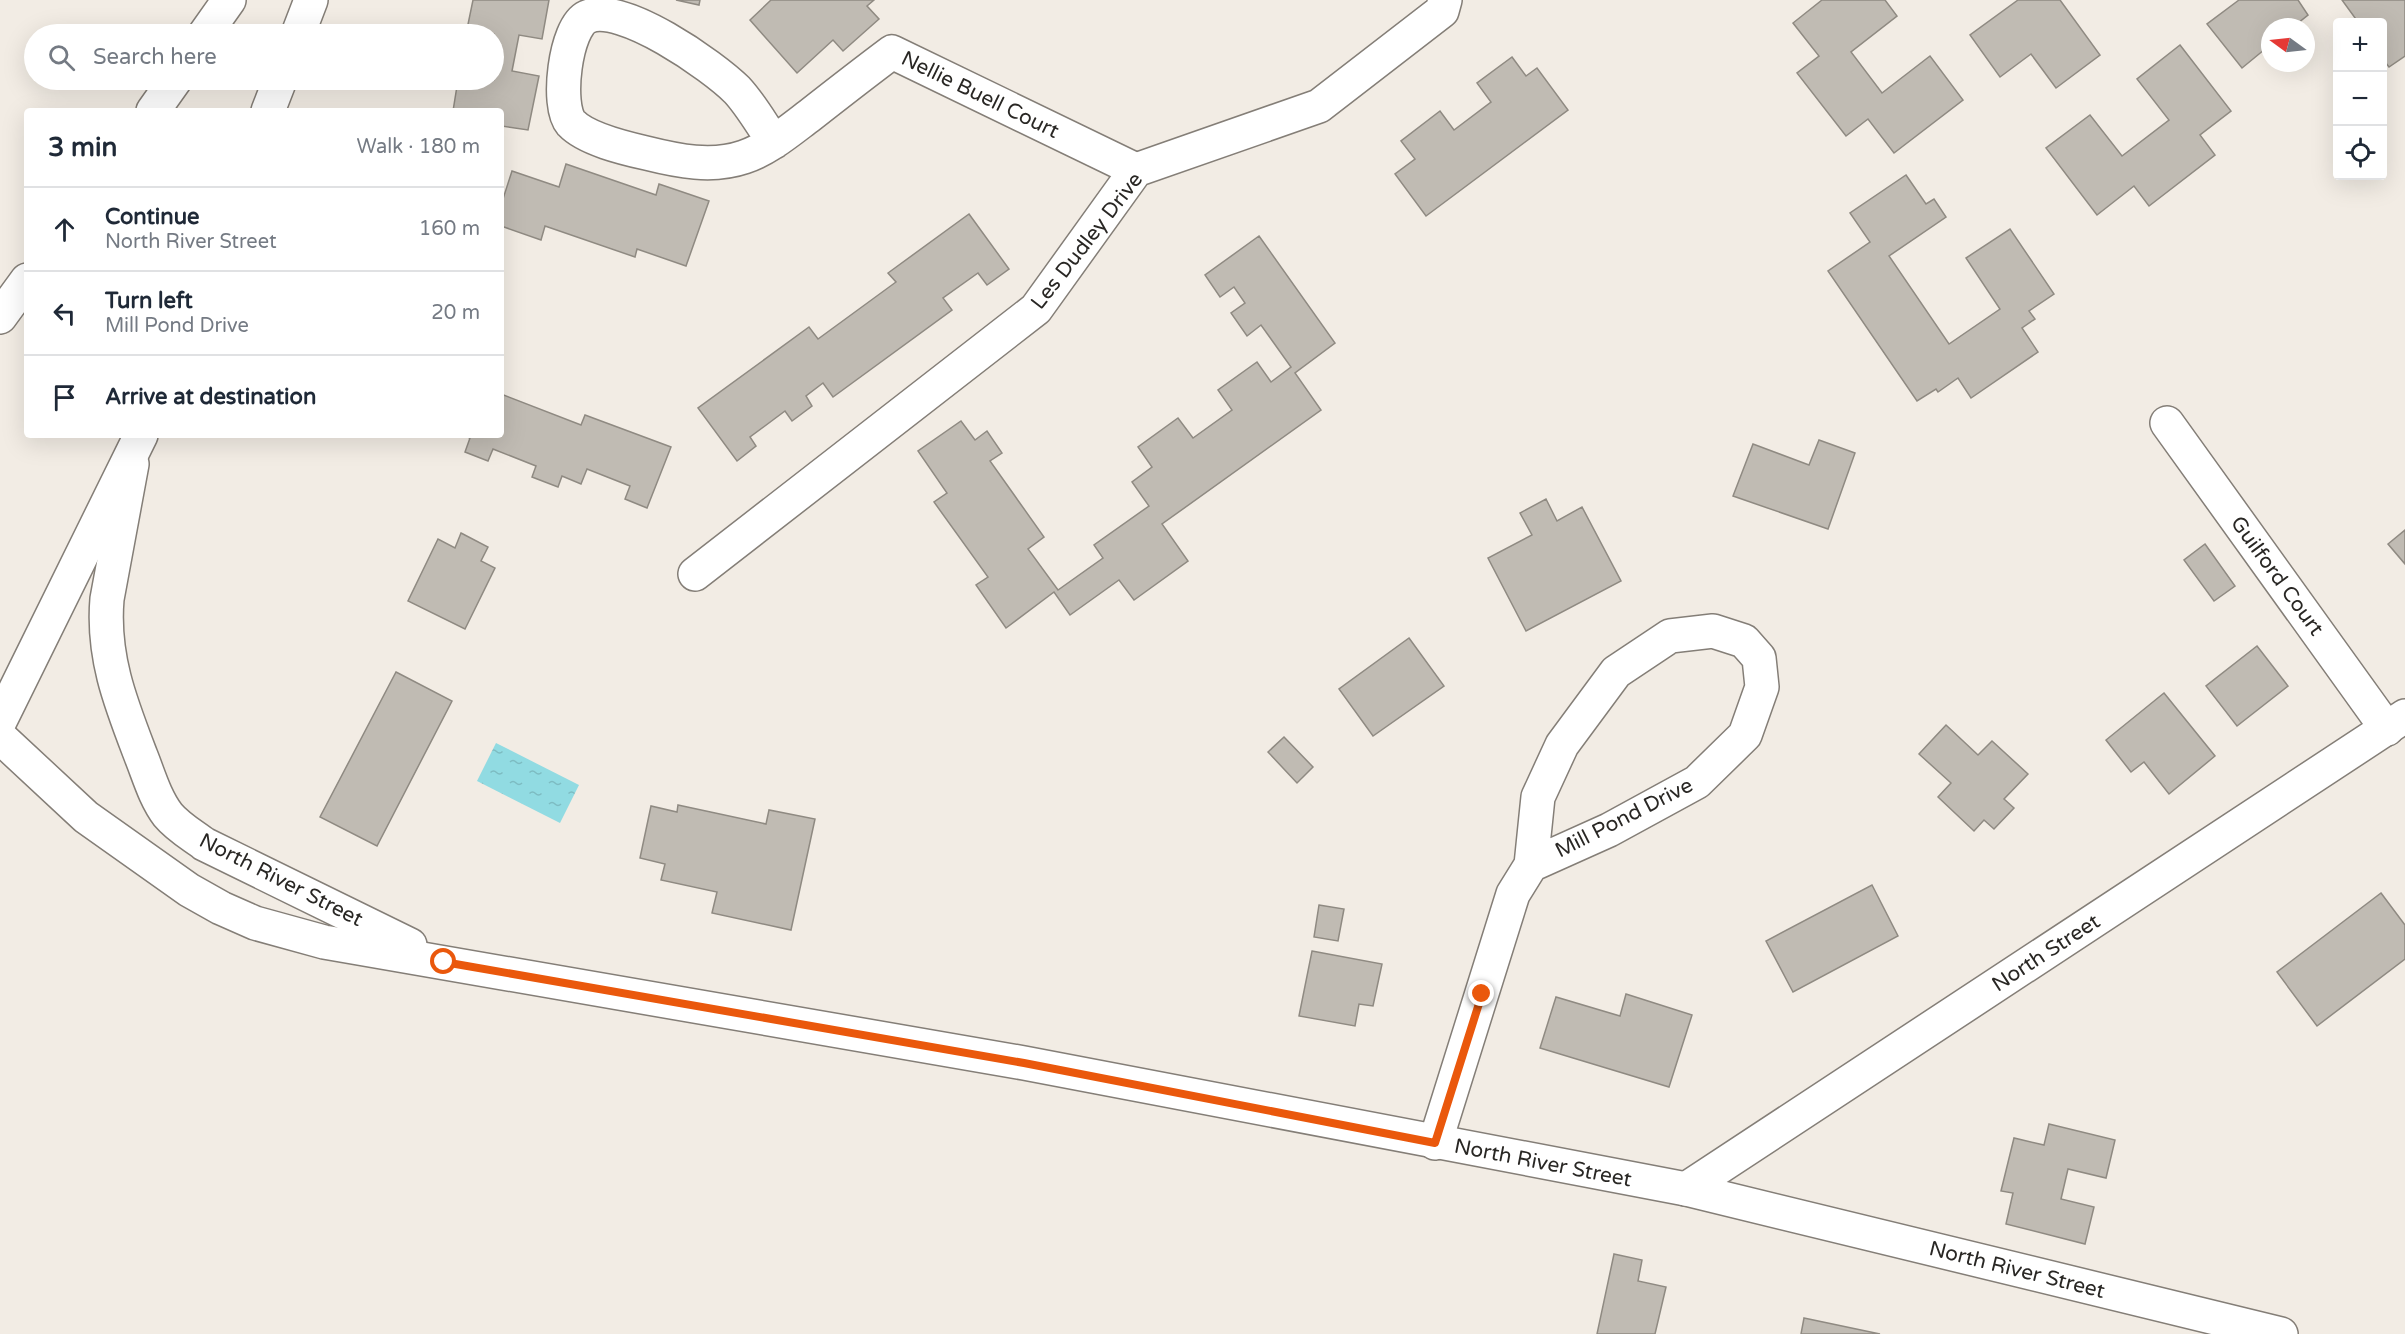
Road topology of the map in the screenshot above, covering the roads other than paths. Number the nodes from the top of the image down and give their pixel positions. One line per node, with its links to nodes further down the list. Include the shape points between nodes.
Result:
1 (228, 0): 4 (street)
2 (312, 0): 5 (street)
3 (1445, 0): 11 (street, Les Dudley Drive, via 1442,11 1319,106)
4 (212, 24)
5 (302, 24)
6 (168, 90): 8 (street)
7 (276, 90): 9 (street)
8 (155, 108)
9 (269, 108)
10 (774, 142): 10 (street, Nellie Buell Court, via 745,157 712,164 636,151 582,133 569,120 564,99 566,66 575,27 586,17 600,15 647,27 737,91); 11 (street, Nellie Buell Court, via 892,52)
11 (1137, 170): 16 (street, Les Dudley Drive, via 1036,309)
12 (24, 284): 13 (street)
13 (0, 317)
14 (2167, 423): 18 (street, Guilford Court)
15 (137, 444): 17 (street, North River Street); 21 (street, North River Street, via 105,619 112,676 156,796 174,822 204,844)
16 (695, 573)
17 (0, 722)
18 (2396, 723): 23 (street, North Street)
19 (0, 737): 21 (street, North River Street, via 86,817 221,908 255,923 324,942)
20 (1531, 865): 20 (street, Mill Pond Drive, via 1609,830 1697,782 1745,735 1762,687 1759,658 1744,641 1713,631 1670,636 1616,672 1562,745 1538,797); 22 (street, Mill Pond Drive, via 1513,894)
21 (444, 962): 22 (street, North River Street, via 1024,1063)
22 (1435, 1143): 23 (street, North River Street)
23 (1686, 1189): 24 (street, North River Street)
24 (2281, 1334)

